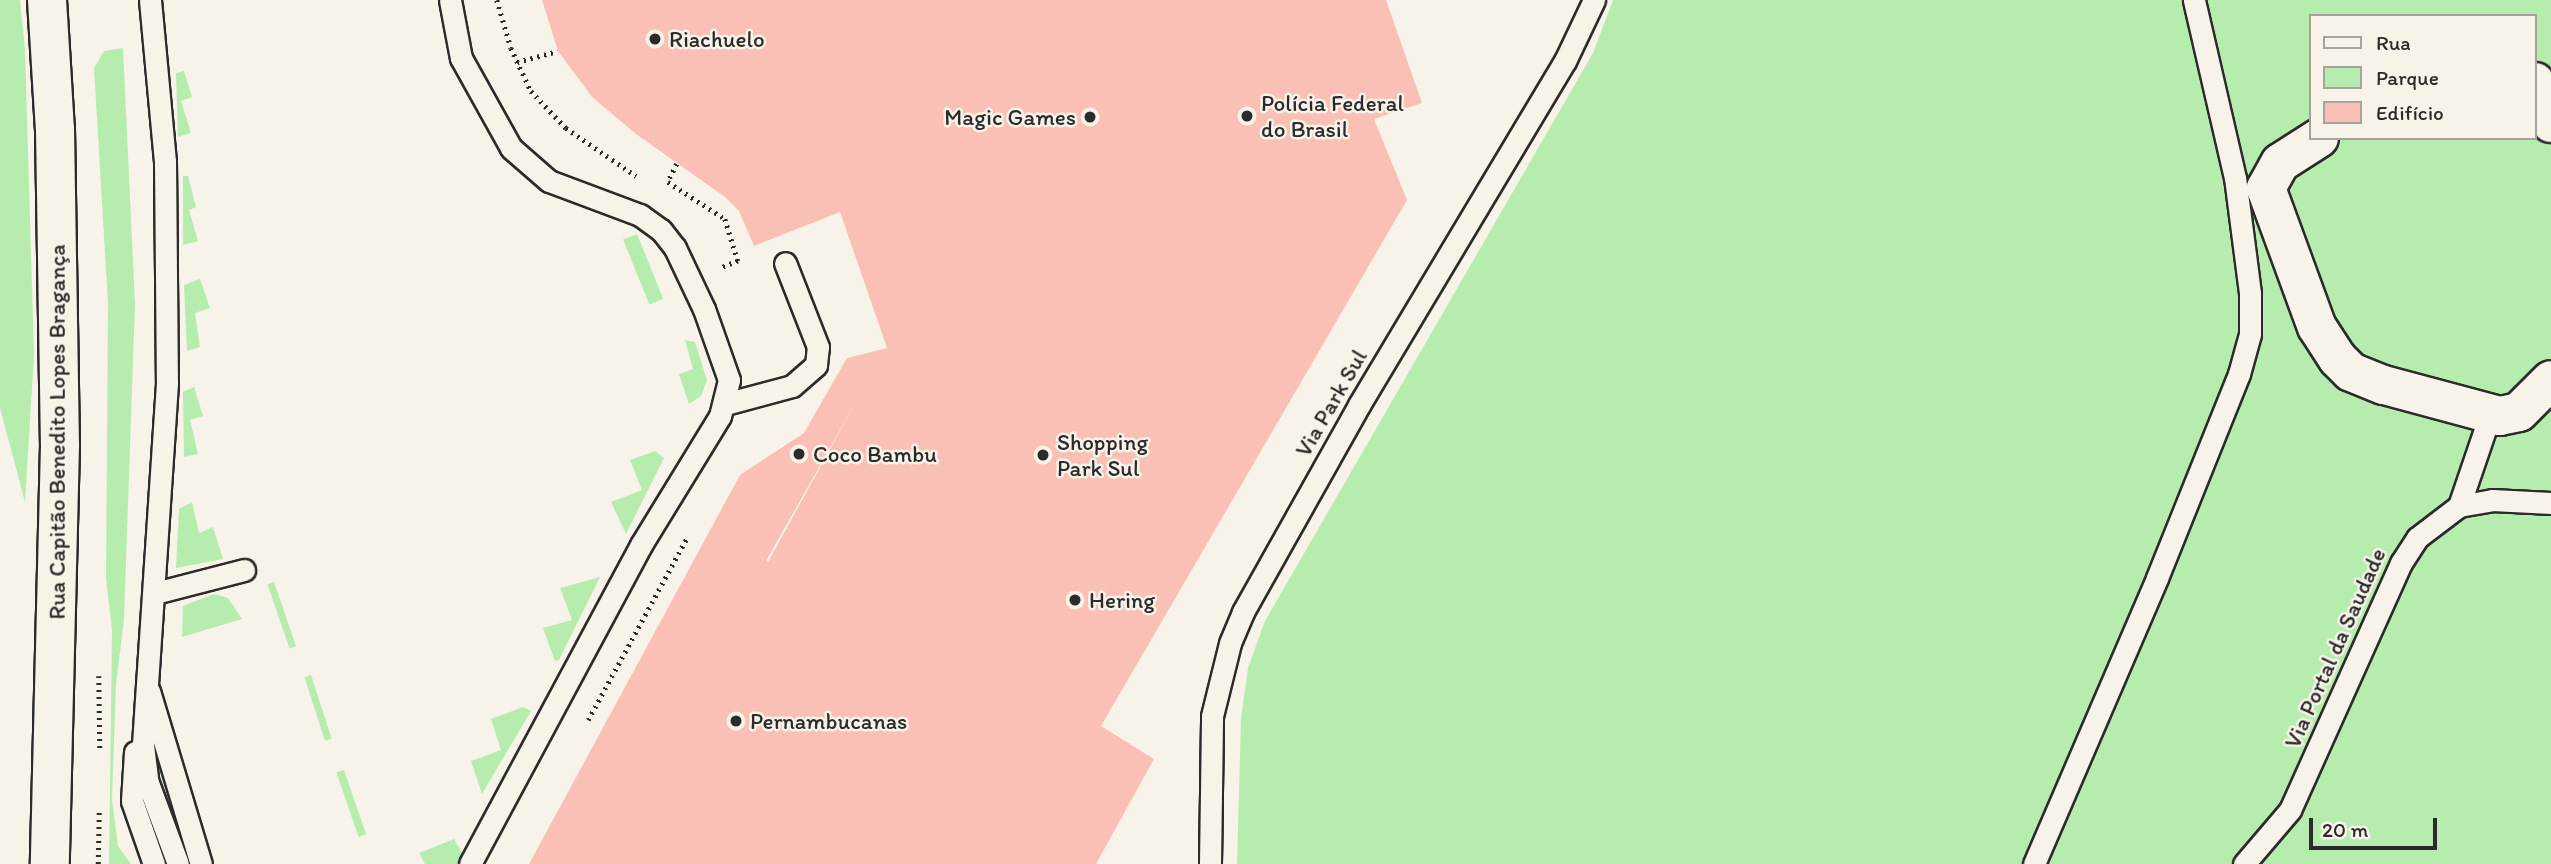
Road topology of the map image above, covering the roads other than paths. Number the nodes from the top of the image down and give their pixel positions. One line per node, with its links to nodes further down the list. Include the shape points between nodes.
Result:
1 (47, 0): 19 (main road, Rua Capitão Benedito Lopes Bragança, via 55,129 60,445)
2 (150, 0): 16 (lane, via 165,160 167,269 167,383)
3 (450, 0): 11 (lane, via 457,46 469,76 519,158 562,189 640,215 669,239 722,351 729,380)
4 (1594, 0): 24 (lane, Via Park Sul, via 1565,61 1359,405 1243,612 1230,643 1212,716)
5 (2194, 0): 25 (lane, via 2235,178 2250,293 2250,334 2239,374 2157,578)
6 (2537, 87): 7 (main road)
7 (2551, 123)
8 (2316, 140): 12 (main road, via 2280,163 2266,188 2325,342 2351,372 2365,379)
9 (785, 263): 11 (lane, via 818,347 816,365 792,386)
10 (2551, 380): 12 (main road, via 2519,412)
11 (725, 404): 23 (lane, via 641,545)
12 (2490, 415): 14 (lane)
13 (2551, 502): 14 (lane, Via Portal da Saudade, via 2492,500)
14 (2459, 506): 26 (lane, Via Portal da Saudade, via 2428,527 2408,551 2290,810)
15 (244, 570): 16 (lane)
16 (155, 593): 17 (lane)
17 (145, 676): 18 (lane); 22 (lane)
18 (143, 701): 20 (lane, via 132,801); 21 (lane, via 148,783)
19 (48, 855)
20 (154, 864)
21 (178, 864)
22 (201, 864)
23 (470, 864)
24 (1210, 864)
25 (2034, 864)
26 (2244, 864)

